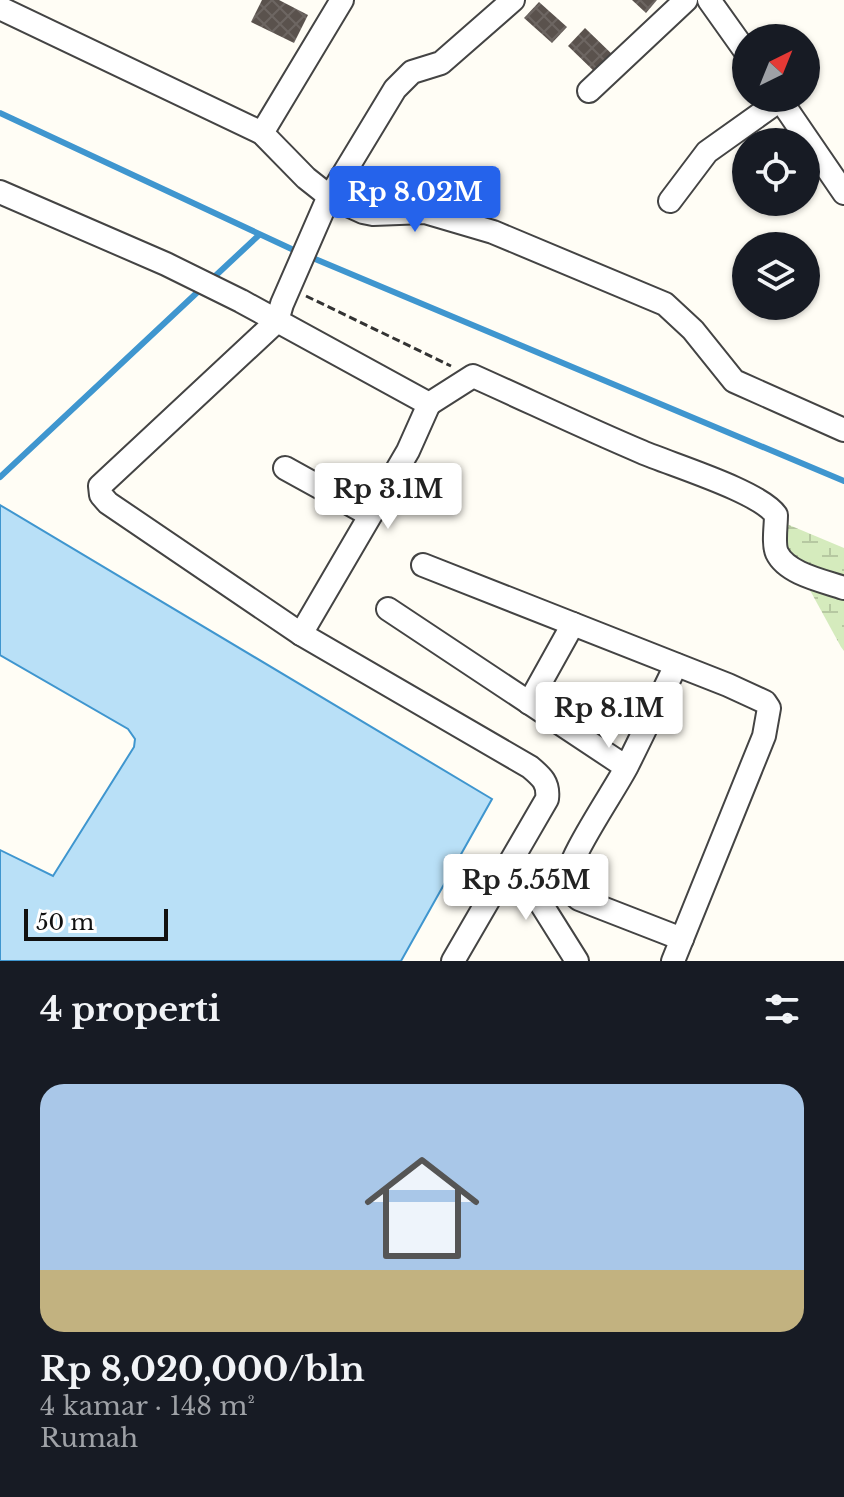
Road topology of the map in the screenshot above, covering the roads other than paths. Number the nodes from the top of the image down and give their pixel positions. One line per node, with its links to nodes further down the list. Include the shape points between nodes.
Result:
1 (342, 0): 10 (street)
2 (513, 0): 13 (street, via 441,63 405,77)
3 (686, 0): 7 (street)
4 (709, 0): 6 (street)
5 (0, 8): 10 (street)
6 (732, 32)
7 (589, 91)
8 (761, 112): 14 (street, via 707,152)
9 (788, 112): 12 (street)
10 (262, 133): 13 (street)
11 (0, 192): 15 (street, via 241,301)
12 (844, 193)
13 (328, 200): 15 (street); 17 (street, via 373,214 425,212 493,232 665,304 734,381)
14 (670, 201)
15 (282, 304): 16 (street); 24 (street, via 100,486 108,503)
16 (429, 404): 19 (street); 21 (street, via 473,376 766,505 776,515 776,552 784,562)
17 (844, 430)
18 (285, 468): 19 (street)
19 (370, 515): 24 (street)
20 (423, 565): 23 (street)
21 (844, 588)
22 (388, 609): 26 (street)
23 (573, 624): 25 (street); 26 (street)
24 (301, 634): 28 (street, via 541,776 547,799)
25 (676, 665): 27 (street); 29 (street, via 769,708 764,736)
26 (529, 703): 27 (street)
27 (626, 767): 29 (street, via 565,887 579,899)
28 (513, 859): 30 (street); 31 (street)
29 (682, 939): 32 (street)
30 (453, 961)
31 (577, 961)
32 (673, 961)

